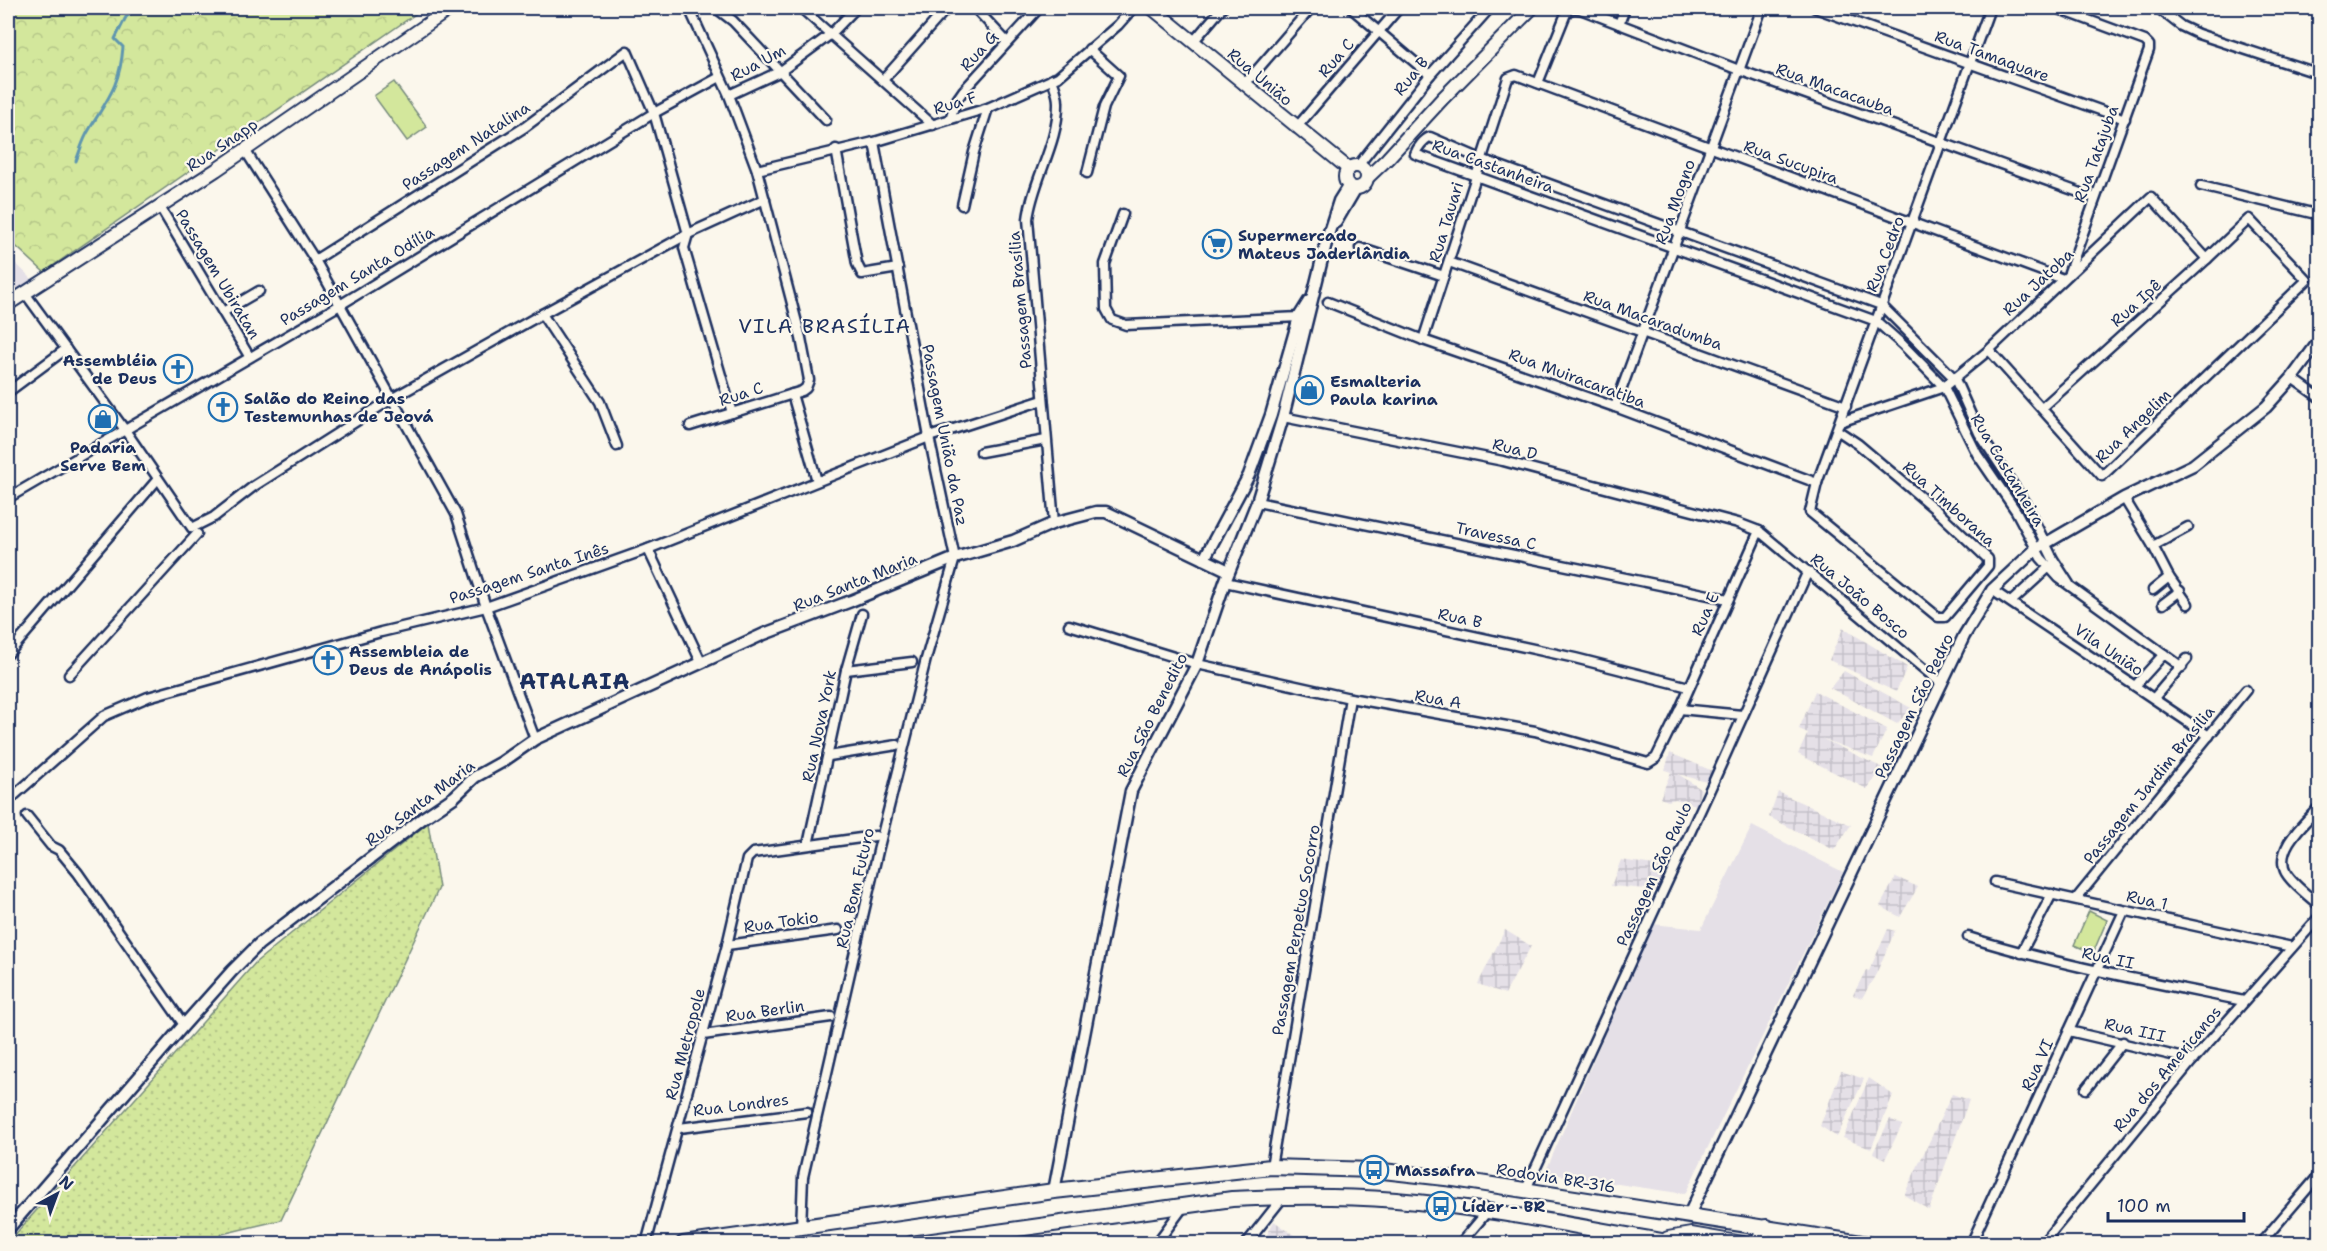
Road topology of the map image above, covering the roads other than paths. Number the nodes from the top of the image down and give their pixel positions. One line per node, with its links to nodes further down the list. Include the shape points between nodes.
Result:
1 (452, 8): 52 (main road, Rua Snapp)
2 (689, 8): 34 (street)
3 (716, 8): 31 (street)
4 (801, 8): 25 (street)
5 (856, 8): 25 (street, Rua Um)
6 (947, 8): 37 (street)
7 (975, 8): 26 (street)
8 (1039, 8): 26 (street, Rua G)
9 (1133, 8): 28 (street, Rua F)
10 (1152, 8): 27 (main road, Rua União)
11 (1222, 8): 27 (street)
12 (1311, 8): 39 (street)
13 (1351, 8): 24 (street)
14 (1399, 8): 24 (street, Rua C)
15 (1490, 8): 33 (street, Rua B)
16 (1532, 8): 58 (main road)
17 (1625, 8): 23 (street)
18 (1762, 8): 30 (street, Rua Mogno)
19 (1815, 8): 29 (street, Rua Tamaquare)
20 (1990, 8): 29 (street, Rua Cedro)
21 (2056, 8): 44 (street, Rua Tatajuba, via 2145,40 2149,45)
22 (2158, 8): 32 (street, via 2198,34)
23 (1619, 24): 30 (street, Rua Macacauba); 38 (street, Rua Macacauba, via 1580,9 1567,11)
24 (1379, 32): 33 (street); 47 (street, Rua C)
25 (831, 34): 31 (street, Rua Um); 37 (street)
26 (1007, 42): 43 (street, Rua G, via 963,91)
27 (1193, 42): 39 (main road, Rua União)
28 (1089, 49): 36 (street, Rua F); 56 (street, via 1119,76 1104,106)
29 (1969, 64): 44 (street, Rua Tamaquare); 49 (street, Rua Cedro)
30 (1739, 70): 49 (street, Rua Macacauba); 51 (street, Rua Mogno)
31 (781, 71): 40 (street, Rua Um); 45 (street)
32 (2319, 74)
33 (1430, 75): 54 (street, Rua B)
34 (720, 77): 40 (street); 42 (street, Passagem Santa Odília)
35 (1508, 78): 38 (street, Rua Sucupira, via 1516,75); 53 (street, Rua Tauari)
36 (1052, 79): 41 (street, Rua F); 103 (street, Passagem Brasília, via 1059,100 1056,126 1028,219)
37 (883, 80): 46 (street)
38 (1538, 83): 51 (street, Rua Sucupira)
39 (1244, 84): 47 (main road, Rua União)
40 (729, 95): 55 (street)
41 (988, 108): 43 (street, Rua F); 63 (street)
42 (654, 113): 69 (street); 73 (street, Passagem Natalina, via 627,51 525,127); 84 (street, Passagem Santa Odília)
43 (950, 119): 46 (street, Rua F)
44 (2125, 119): 61 (street, Rua Tatajuba)
45 (826, 120)
46 (933, 125): 48 (street, Rua F)
47 (1296, 128): 54 (main road, Rua União)
48 (874, 142): 50 (street, Rua F); 75 (street, Passagem União da Paz)
49 (1940, 142): 61 (street, Rua Macacauba); 67 (street, Rua Cedro)
50 (836, 149): 55 (street, Rua F); 75 (street, via 862,274)
51 (1711, 149): 67 (street, Rua Sucupira); 68 (street, Rua Mogno)
52 (245, 150): 64 (main road, Rua Snapp); 73 (street)
53 (1481, 159): 57 (street, Rua Tauari); 57 (street, Rua Castanheira, via 1430,137 1415,154); 68 (street, Rua Castanheira)
54 (1353, 168): 58 (main road, via 1363,169); 60 (main road, via 1346,175)
55 (757, 170): 62 (street)
56 (1087, 172)
57 (1476, 176): 70 (street, Rua Castanheira); 74 (street, Rua Tauari)
58 (1367, 178): 60 (main road, via 1362,186)
59 (2201, 186): 66 (street)
60 (1352, 187): 81 (street, Rua São Benedito, via 1340,201)
61 (2095, 198): 77 (street, Rua Tatajuba)
62 (765, 200): 69 (street); 100 (street, Rua C, via 809,380 806,388)
63 (962, 205)
64 (160, 207): 80 (main road, Rua Snapp); 86 (street, Passagem Ubiratan)
65 (1123, 214): 88 (street, via 1104,264 1106,309 1112,320 1126,325)
66 (2319, 214)
67 (1913, 222): 77 (street, Rua Sucupira); 85 (street, Rua Cedro)
68 (1681, 232): 70 (street, Rua Mogno); 85 (street, Rua Castanheira)
69 (688, 234): 87 (street); 107 (street, via 684,248)
70 (1675, 247): 89 (street, Rua Castanheira); 90 (street, Rua Mogno)
71 (1360, 248): 76 (street)
72 (2207, 259): 77 (street, Rua Jatoba, via 2151,197); 78 (street, Rua Ipê, via 2249,219); 106 (street, Rua Ipê)
73 (315, 260): 84 (street)
74 (1449, 262): 76 (street, Rua Tauari); 90 (street, Rua Macaradumba)
75 (897, 268): 112 (street, Passagem União da Paz)
76 (1444, 276): 91 (street, Rua Tauari)
77 (2066, 276): 94 (street, Rua Jatoba)
78 (2307, 280): 106 (street, Rua Angelim, via 2102,476)
79 (259, 291): 86 (street)
80 (25, 293): 83 (main road, Rua Snapp); 93 (street)
81 (1311, 299): 88 (street, Rua São Benedito); 108 (street, Rua São Benedito)
82 (1328, 302): 91 (street, Rua Muiracaratiba)
83 (8, 304)
84 (340, 305): 95 (street, Passagem Santa Odília); 102 (street)
85 (1881, 305): 89 (street, Rua Cedro); 97 (street, Rua Castanheira)
86 (223, 312): 95 (street, Passagem Ubiratan)
87 (542, 314): 102 (street); 114 (street, via 600,402)
88 (1299, 317): 133 (street, Rua São Benedito, via 1249,475)
89 (1876, 321): 98 (street, Rua Castanheira); 104 (street, Rua Cedro)
90 (1643, 332): 104 (street, Rua Macaradumba); 105 (street, Rua Mogno)
91 (1423, 340): 105 (street, Rua Muiracaratiba)
92 (2319, 340): 96 (street, Passagem São Pedro)
93 (66, 349): 99 (street); 111 (street)
94 (1989, 350): 97 (street, Rua Jatoba); 106 (street, Rua Angelim)
95 (249, 356): 111 (street, Passagem Santa Odília)
96 (2292, 378): 101 (street); 120 (street, Passagem São Pedro, via 2265,407 2193,465)
97 (1955, 379): 98 (street, Rua Jatoba); 122 (street, Rua Castanheira, via 1980,433)
98 (1944, 387): 110 (street, Rua Jatoba); 123 (street, Rua Castanheira, via 1977,454)
99 (8, 392)
100 (792, 394): 107 (street, Rua C); 117 (street)
101 (2319, 398)
102 (393, 399): 127 (street, via 254,486); 146 (street, via 456,514)
103 (1043, 400): 112 (street, Passagem Santa Inês); 113 (street, Passagem Brasília)
104 (1846, 406): 110 (street, Rua Cedro)
105 (1615, 407): 118 (street, Rua Muiracaratiba)
106 (2042, 408)
107 (732, 413): 109 (street, Rua C)
108 (1283, 417): 121 (street, Rua São Benedito); 128 (street, Rua D, via 1503,461)
109 (690, 426)
110 (1839, 426): 118 (street, Rua Cedro); 124 (street, Rua Timborana, via 1985,555 1988,566 1949,614 1938,617)
111 (125, 430): 116 (street); 119 (street, Passagem Santa Odília)
112 (928, 437): 117 (street, Passagem Santa Inês); 132 (street, Passagem União da Paz)
113 (1046, 440): 115 (street); 125 (street, Passagem Brasília)
114 (617, 446)
115 (981, 452)
116 (157, 480): 127 (street); 149 (street)
117 (817, 481): 131 (street, Passagem Santa Inês)
118 (1817, 483): 124 (street, Rua Cedro)
119 (8, 498)
120 (2124, 498): 129 (street, Passagem São Pedro); 130 (street)
121 (1257, 502): 136 (street, Rua São Benedito); 142 (street, Travessa C)
122 (2027, 506): 123 (street); 129 (street, Rua Castanheira)
123 (2016, 511): 129 (street, Rua Castanheira)
124 (1809, 512)
125 (1054, 523): 132 (street, Rua Santa Maria, via 1013,541); 133 (street, Rua Santa Maria, via 1106,513)
126 (2188, 527): 130 (street)
127 (194, 531): 155 (street)
128 (1759, 531): 135 (street, Rua João Bosco); 142 (street, Rua E)
129 (2041, 546): 134 (street); 138 (street); 139 (street, Passagem São Pedro)
130 (2153, 546): 137 (street)
131 (648, 549): 146 (street, Passagem Santa Inês); 151 (street)
132 (955, 558): 151 (street, Rua Santa Maria); 205 (street, Rua Bom Futuro, via 918,690 816,1119 803,1177)
133 (1204, 559): 136 (street, Rua Santa Maria)
134 (2048, 568): 138 (street); 143 (street)
135 (1808, 571): 156 (street, Rua João Bosco); 163 (street, Passagem São Paulo)
136 (1227, 576): 153 (street, Rua São Benedito); 158 (street, Rua B)
137 (2169, 577): 140 (street); 141 (street)
138 (2069, 584): 150 (street)
139 (1992, 590): 143 (street, Vila União); 156 (street, Passagem São Pedro, via 1964,636)
140 (2153, 590)
141 (2180, 591): 144 (street); 145 (street)
142 (1728, 599): 158 (street, Rua E)
143 (2011, 602): 157 (street, Vila União)
144 (2163, 604)
145 (2188, 604)
146 (486, 607): 165 (street); 169 (street, Passagem Santa Inês, via 148,697 104,716)
147 (862, 614): 154 (street, Rua Nova York)
148 (1070, 625): 153 (street, Rua A)
149 (8, 654)
150 (2164, 654): 157 (street); 161 (street, via 2185,663)
151 (701, 662): 165 (street, Rua Santa Maria)
152 (912, 662): 154 (street)
153 (1197, 664): 160 (street, Rua A); 199 (street, Rua São Benedito, via 1142,767 1127,804)
154 (846, 670): 168 (street, Rua Nova York)
155 (69, 675)
156 (1942, 684): 203 (street, Passagem São Pedro)
157 (2135, 686): 161 (street, Vila União)
158 (1689, 687): 162 (street, Rua E)
159 (2246, 690): 164 (street, Passagem Jardim Brasília)
160 (1350, 698): 166 (street, Rua A, via 1535,731 1648,763 1656,758); 196 (street, Passagem Perpetuo Socorro)
161 (2154, 698): 164 (street, Vila União)
162 (1680, 709): 163 (street); 166 (street, Rua E)
163 (1742, 715): 198 (street, Passagem São Paulo)
164 (2209, 736): 176 (street, Passagem Jardim Brasília)
165 (535, 739): 188 (street, Rua Santa Maria, via 475,777 259,944)
166 (1663, 744)
167 (897, 746): 168 (street)
168 (829, 756): 173 (street, Rua Nova York)
169 (8, 801)
170 (2319, 806): 177 (street, via 2290,841 2284,862 2287,875)
171 (27, 816): 188 (street, via 78,873)
172 (875, 836): 173 (street)
173 (808, 845): 182 (street, Rua Metropole, via 753,853 747,859)
174 (1995, 882): 175 (street, Rua 1)
175 (2052, 894): 176 (street, Rua 1); 184 (street)
176 (2076, 899): 178 (street, Rua 1)
177 (2319, 906)
178 (2124, 911): 183 (street, Rua 1); 185 (street, Rua VI)
179 (2319, 916): 183 (street, Rua dos Americanos)
180 (838, 930): 182 (street, Rua Tokio)
181 (1968, 938): 184 (street, Rua II)
182 (727, 945): 190 (street, Rua Metropole)
183 (2292, 947): 186 (street, Rua dos Americanos)
184 (2021, 953): 185 (street, Rua II)
185 (2097, 971): 186 (street, Rua II); 189 (street, Rua VI)
186 (2244, 1001): 192 (street, Rua dos Americanos)
187 (831, 1017): 190 (street, Rua Berlin)
188 (184, 1025): 206 (street, Rua Santa Maria)
189 (2069, 1031): 191 (street, Rua III); 223 (street, Rua VI)
190 (703, 1035): 195 (street, Rua Metropole)
191 (2123, 1042): 192 (street, Rua III); 193 (street)
192 (2193, 1060): 224 (street, Rua dos Americanos)
193 (2086, 1089)
194 (807, 1112): 195 (street, Rua Londres)
195 (679, 1128): 210 (street, Rua Metropole)
196 (1271, 1167): 198 (highway, Rodovia BR-316, via 1374,1170); 199 (highway, Rodovia BR-316)
197 (2319, 1174): 225 (street)
198 (1526, 1189): 203 (highway, Rodovia BR-316)
199 (1054, 1191): 205 (highway, Rodovia BR-316)
200 (1285, 1196): 201 (highway); 202 (highway, via 1397,1200); 215 (street)
201 (1185, 1206): 213 (highway); 214 (street)
202 (1487, 1212): 208 (highway); 216 (street)
203 (1689, 1215): 204 (highway, Rodovia BR-316)
204 (1766, 1227): 219 (highway); 222 (highway, Rodovia BR-316)
205 (801, 1228): 207 (highway, Rodovia BR-316)
206 (8, 1229)
207 (738, 1236): 211 (highway, Rodovia BR-316); 212 (highway)
208 (1633, 1240): 209 (highway)
209 (1660, 1240): 217 (highway); 218 (highway, via 1691,1235)
210 (646, 1244)
211 (683, 1244)
212 (723, 1244)
213 (911, 1244)
214 (1156, 1244)
215 (1246, 1244)
216 (1460, 1244)
217 (1680, 1244)
218 (1743, 1244)
219 (1754, 1244)
220 (1798, 1244): 221 (highway)
221 (1810, 1244)
222 (1868, 1244)
223 (1971, 1244)
224 (2042, 1244)
225 (2260, 1244)

